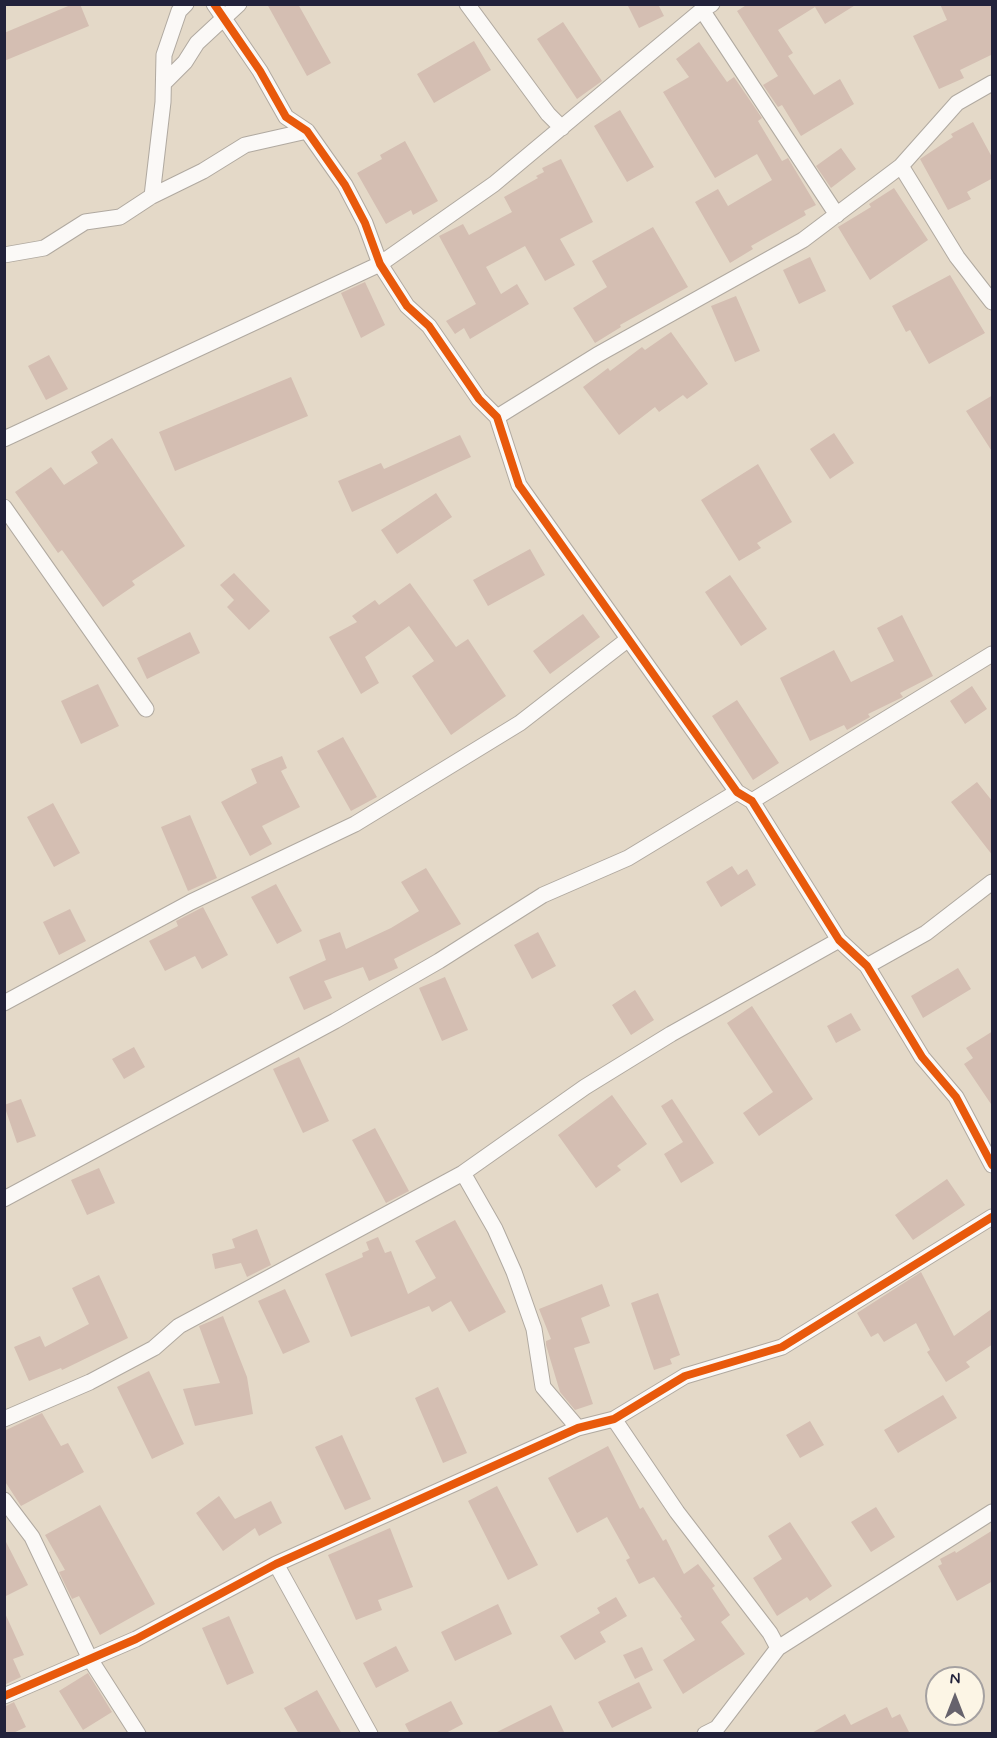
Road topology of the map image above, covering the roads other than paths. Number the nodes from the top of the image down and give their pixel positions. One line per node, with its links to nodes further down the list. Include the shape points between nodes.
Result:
1 (186, 4): 6 (street, via 170,32 164,55)
2 (239, 4): 5 (street)
3 (467, 4): 8 (street)
4 (707, 7): 8 (street); 12 (street)
5 (219, 10): 6 (street); 9 (street, via 286,117)
6 (164, 83): 11 (street)
7 (993, 83): 10 (street, via 957,103)
8 (562, 128): 14 (street, via 494,184)
9 (307, 131): 11 (street, via 245,145); 14 (street, via 345,185)
10 (901, 166): 12 (street); 15 (street, via 957,257)
11 (152, 196): 13 (street, via 120,217 85,222 44,248)
12 (837, 216): 16 (street, via 803,240 597,355)
13 (4, 255)
14 (380, 264): 16 (street, via 407,306 429,326 479,399); 17 (street)
15 (993, 302)
16 (497, 417): 19 (street, via 519,485)
17 (4, 439)
18 (4, 507): 21 (street)
19 (627, 640): 22 (street); 27 (street, via 520,723 355,824 191,902)
20 (993, 654): 23 (street)
21 (146, 709)
22 (737, 792): 23 (street); 30 (street, via 628,858 543,895 335,1021)
23 (752, 801): 25 (street)
24 (993, 882): 26 (street, via 926,933)
25 (839, 940): 26 (street); 29 (street, via 671,1034)
26 (867, 966): 28 (street, via 922,1057 956,1097)
27 (4, 1003)
28 (993, 1165)
29 (463, 1173): 32 (street, via 179,1326 154,1348 90,1382); 34 (street, via 495,1228 514,1272 534,1329 543,1387)
30 (4, 1199)
31 (993, 1217): 33 (street, via 782,1347 685,1376)
32 (4, 1419)
33 (614, 1419): 34 (street); 38 (street)
34 (578, 1428): 37 (street)
35 (4, 1500): 39 (street, via 32,1537)
36 (993, 1512): 38 (street)
37 (276, 1564): 39 (street, via 136,1639); 42 (street)
38 (778, 1648): 43 (street, via 717,1728)
39 (90, 1659): 40 (street); 41 (street)
40 (4, 1696)
41 (138, 1734)
42 (370, 1734)
43 (705, 1734)

